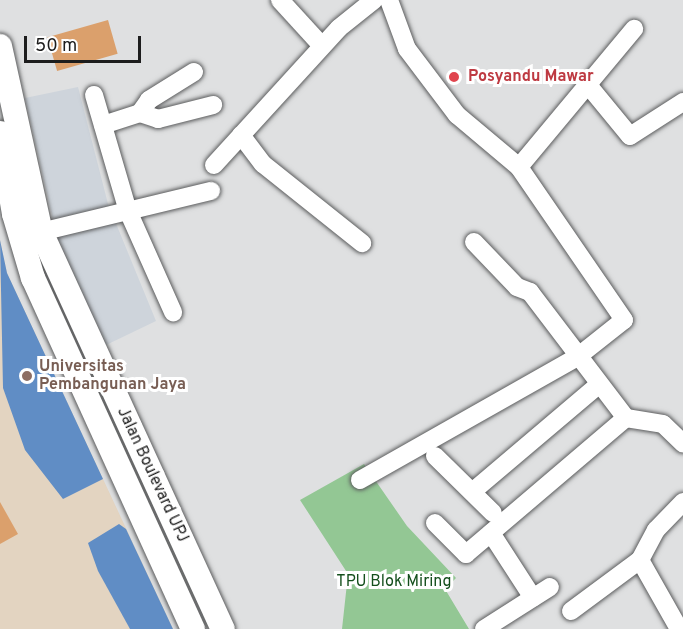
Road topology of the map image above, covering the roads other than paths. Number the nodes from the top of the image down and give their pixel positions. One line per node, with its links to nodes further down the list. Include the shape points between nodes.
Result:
1 (280, 0): 6 (street)
2 (374, 0): 6 (street)
3 (389, 0): 17 (street, via 397,32 457,115)
4 (634, 29): 8 (street)
5 (0, 46): 20 (street, Jalan Boulevard UPJ)
6 (322, 46): 15 (street)
7 (194, 72): 12 (street, via 149,100)
8 (588, 85): 10 (street, via 630,136); 17 (street)
9 (94, 95): 13 (street)
10 (683, 102)
11 (213, 105): 12 (street, via 158,120)
12 (140, 113): 13 (street)
13 (103, 125): 19 (street)
14 (0, 133): 32 (street, Jalan Boulevard UPJ, via 14,214 33,278)
15 (241, 135): 16 (street); 22 (street, via 263,164)
16 (214, 165)
17 (519, 167): 24 (street, via 624,320)
18 (211, 191): 19 (street)
19 (128, 211): 20 (street); 23 (street)
20 (41, 232): 30 (street, Jalan Boulevard UPJ)
21 (474, 242): 24 (street, via 517,287 530,292)
22 (362, 243)
23 (173, 312)
24 (576, 358): 25 (street); 29 (street)
25 (598, 385): 26 (street); 31 (street)
26 (626, 418): 27 (street, via 663,424); 36 (street)
27 (683, 443)
28 (435, 456): 31 (street)
29 (360, 480)
30 (159, 489): 32 (street); 42 (street, Jalan Boulevard UPJ)
31 (472, 492): 34 (street)
32 (136, 499): 41 (street, Jalan Boulevard UPJ)
33 (683, 502): 37 (street, via 656,530)
34 (494, 513)
35 (435, 522): 36 (street, via 466,554)
36 (491, 533): 39 (street)
37 (640, 560): 40 (street); 44 (street)
38 (550, 587): 39 (street)
39 (532, 598): 43 (street)
40 (571, 611)
41 (193, 629)
42 (223, 629)
43 (484, 629)
44 (679, 629)

